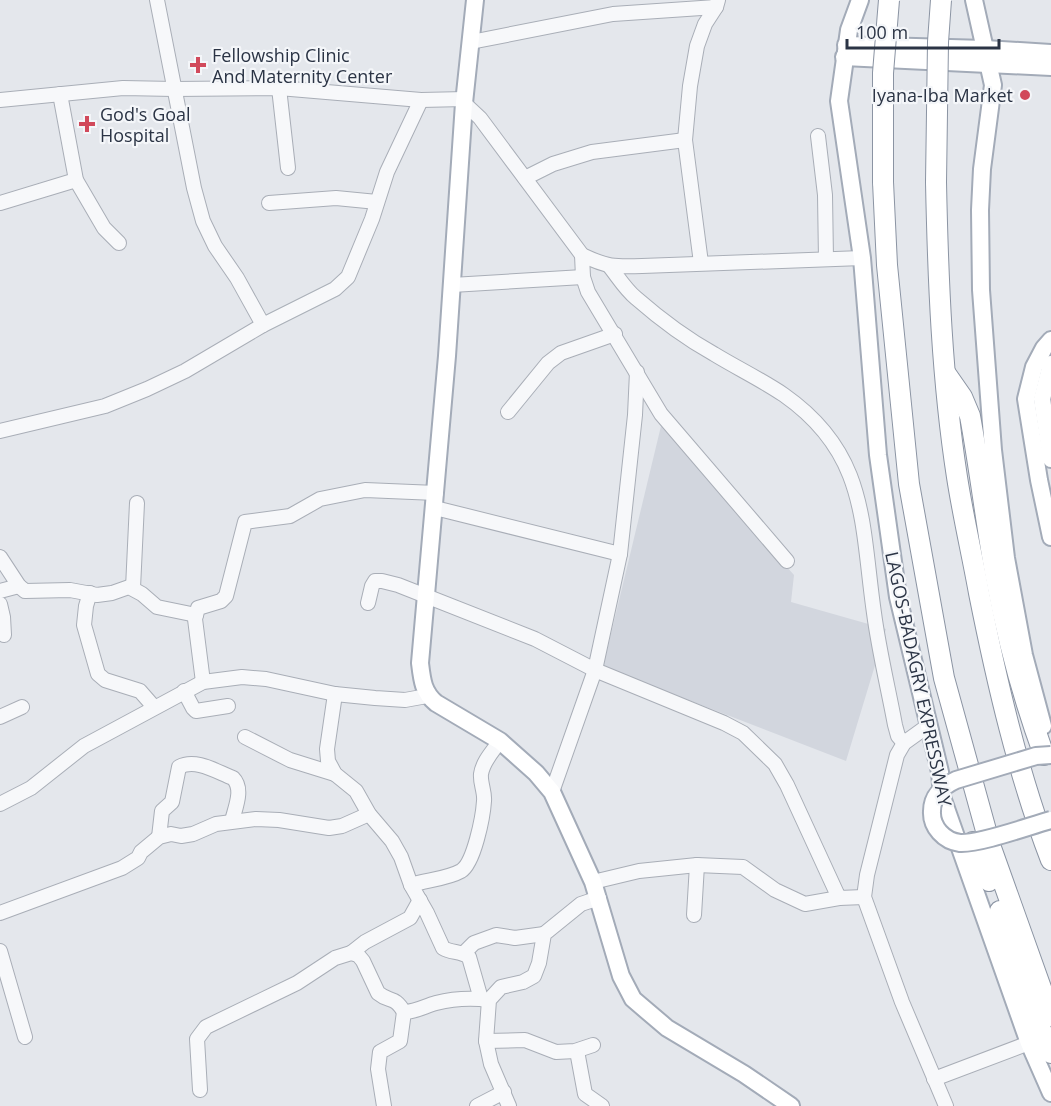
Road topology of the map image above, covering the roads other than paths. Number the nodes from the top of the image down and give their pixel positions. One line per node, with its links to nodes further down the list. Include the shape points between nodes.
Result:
1 (157, 0): 15 (street)
2 (475, 0): 9 (main road)
3 (860, 0): 10 (main road, LAGOS-BADAGRY EXPRESSWAY)
4 (889, 0): 42 (highway, LAGOS-BADAGRY EXPRESSWAY, bridge, via 883,73 884,182 887,265)
5 (941, 0): 41 (highway, bridge, via 936,182)
6 (975, 0): 12 (main road)
7 (717, 3): 8 (street); 21 (street, via 697,46)
8 (613, 7): 9 (street)
9 (471, 42): 19 (main road)
10 (845, 51): 12 (main road); 30 (main road, LAGOS-BADAGRY EXPRESSWAY, via 839,101)
11 (1051, 53): 12 (main road)
12 (986, 56): 13 (main road); 76 (main road, via 993,93 982,169 981,290 993,450 1006,558)
13 (1051, 67)
14 (279, 88): 15 (street); 18 (street); 22 (street)
15 (174, 89): 16 (street, via 123,88); 36 (street, via 204,221)
16 (60, 94): 17 (street); 24 (street)
17 (0, 100)
18 (421, 100): 19 (street); 25 (street)
19 (464, 101): 23 (street); 35 (main road)
20 (818, 136): 31 (street, via 825,195)
21 (685, 140): 23 (street, via 592,152); 32 (street)
22 (288, 168)
23 (525, 178): 29 (street)
24 (76, 180): 26 (street); 28 (street, via 104,228)
25 (377, 202): 27 (street, via 336,198); 36 (street, via 348,276 335,289)
26 (0, 203)
27 (269, 203)
28 (119, 243)
29 (582, 255): 33 (street); 34 (street)
30 (862, 258): 31 (street); 72 (main road, LAGOS-BADAGRY EXPRESSWAY, via 881,479 898,597)
31 (826, 259): 32 (street)
32 (701, 263): 33 (street)
33 (610, 267): 75 (street, via 634,297 669,324 806,412 828,435 847,464 861,511 879,648 895,725)
34 (583, 277): 35 (street); 37 (street)
35 (452, 285): 48 (main road)
36 (263, 325): 46 (street, via 185,371 105,406)
37 (615, 334): 40 (street); 43 (street, via 561,353)
38 (1051, 340): 50 (main road, via 1034,368 1026,399)
39 (1051, 364): 47 (main road, via 1042,399)
40 (636, 372): 44 (street); 45 (street)
41 (945, 373): 76 (highway, via 970,416 996,579 1015,662 1033,726); 86 (highway, via 957,476 993,664)
42 (899, 384): 78 (highway, via 892,409 892,443 918,597); 101 (highway, LAGOS-BADAGRY EXPRESSWAY, via 909,484 944,678)
43 (508, 412)
44 (661, 414): 45 (street); 53 (street)
45 (635, 415): 51 (street)
46 (0, 431)
47 (1051, 459)
48 (436, 500): 51 (street); 58 (main road); 61 (street, via 365,490 320,499 290,516 245,522 226,596 198,608)
49 (137, 503): 55 (street)
50 (1051, 537)
51 (620, 554): 63 (street)
52 (0, 557): 54 (street)
53 (787, 561)
54 (19, 585): 56 (street); 57 (street, via 25,591 70,590)
55 (134, 588): 57 (street); 61 (street, via 158,607)
56 (0, 591)
57 (90, 594): 70 (street, via 84,625 98,674 140,691)
58 (426, 595): 59 (street, via 375,581); 63 (street, via 535,639); 67 (main road, via 420,663)
59 (368, 603)
60 (0, 604): 62 (street)
61 (196, 615): 64 (street)
62 (4, 635)
63 (595, 670): 79 (street); 91 (street, via 724,723 757,745 787,785)
64 (203, 682): 65 (street); 66 (street, via 242,677 266,679)
65 (184, 691): 68 (street, via 196,711); 70 (street)
66 (335, 694): 67 (street, via 405,700); 77 (street, via 327,749)
67 (427, 696): 74 (main road)
68 (228, 706)
69 (22, 707): 71 (street)
70 (154, 707): 80 (street, via 84,746 31,788)
71 (0, 717)
72 (929, 725): 75 (street); 104 (main road, LAGOS-BADAGRY EXPRESSWAY, via 942,797)
73 (245, 737): 77 (street, via 290,760)
74 (500, 741): 79 (main road); 88 (street, via 481,774 482,823 468,864 451,875)
75 (904, 743): 90 (street, via 897,755)
76 (1049, 755): 78 (main road, bridge)
77 (335, 774): 81 (street, via 356,791)
78 (956, 780): 85 (main road, bridge, via 937,794 933,821 947,839)
79 (552, 792): 89 (main road)
80 (0, 804)
81 (369, 814): 83 (street, via 329,828 279,820); 88 (street, via 392,841)
82 (1051, 820): 85 (main road, bridge)
83 (232, 821): 84 (street, via 194,834); 84 (street, via 237,783 233,778 187,763 179,767 172,802 162,811)
84 (159, 837): 93 (street, via 122,868)
85 (973, 842): 101 (highway)
86 (1051, 860)
87 (697, 865): 89 (street, via 639,871); 91 (street, via 743,867 775,890 805,904); 94 (street)
88 (411, 885): 92 (street)
89 (596, 890): 95 (street); 116 (main road, via 621,976 633,999 666,1028)
90 (864, 897): 91 (street); 108 (street)
91 (839, 898)
92 (420, 900): 97 (street, via 410,918); 98 (street, via 443,948)
93 (0, 913)
94 (694, 915)
95 (544, 934): 98 (street, via 515,938 496,935 474,943); 99 (street, via 534,976 501,987)
96 (0, 951): 102 (street)
97 (351, 953): 100 (street, via 363,961 378,993 396,1000); 109 (street, via 206,1027 197,1039)
98 (464, 953): 99 (street)
99 (485, 1000): 100 (street, via 438,1002); 103 (street)
100 (404, 1012): 112 (street, via 400,1041 380,1052 378,1069)
101 (1043, 1016): 107 (highway)
102 (25, 1037)
103 (486, 1041): 106 (street, via 525,1040 550,1051); 110 (street)
104 (1029, 1043): 108 (street); 111 (main road, LAGOS-BADAGRY EXPRESSWAY)
105 (593, 1045): 106 (street)
106 (577, 1051): 115 (street, via 585,1094)
107 (1051, 1053)
108 (934, 1079): 117 (street)
109 (200, 1090)
110 (504, 1092): 113 (street); 114 (street)
111 (1051, 1093)
112 (384, 1106)
113 (477, 1106)
114 (509, 1106)
115 (602, 1106)
116 (791, 1106)
117 (946, 1106)

